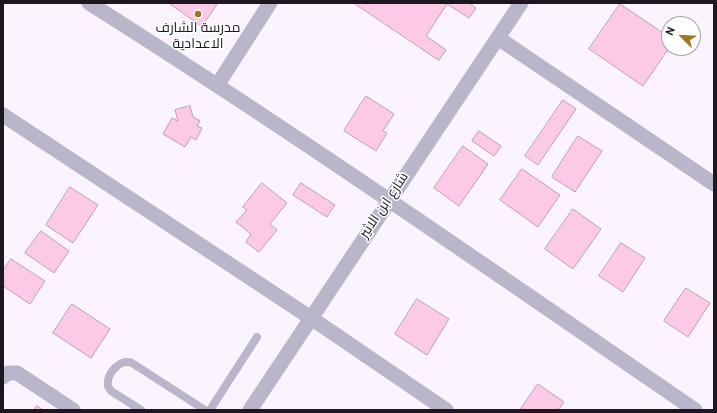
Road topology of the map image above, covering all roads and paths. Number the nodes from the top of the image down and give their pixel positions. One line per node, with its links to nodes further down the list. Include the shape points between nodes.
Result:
1 (89, 3): 5 (street)
2 (270, 3): 5 (street)
3 (521, 3): 4 (street, شارع ابن الاثير)
4 (498, 38): 7 (street); 8 (street, شارع ابن الاثير)
5 (218, 84): 8 (street)
6 (3, 115): 9 (street)
7 (714, 184)
8 (390, 200): 9 (street, شارع ابن الاثير); 18 (street)
9 (311, 318): 16 (street, شارع ابن الاثير); 17 (street)
10 (257, 337): 15 (lane)
11 (3, 377): 12 (street, via 8,373 17,373)
12 (73, 410)
13 (141, 410): 14 (lane, via 111,391 108,386 109,377 120,363 132,363)
14 (205, 410)
15 (210, 410)
16 (250, 410)
17 (446, 410)
18 (695, 410)

